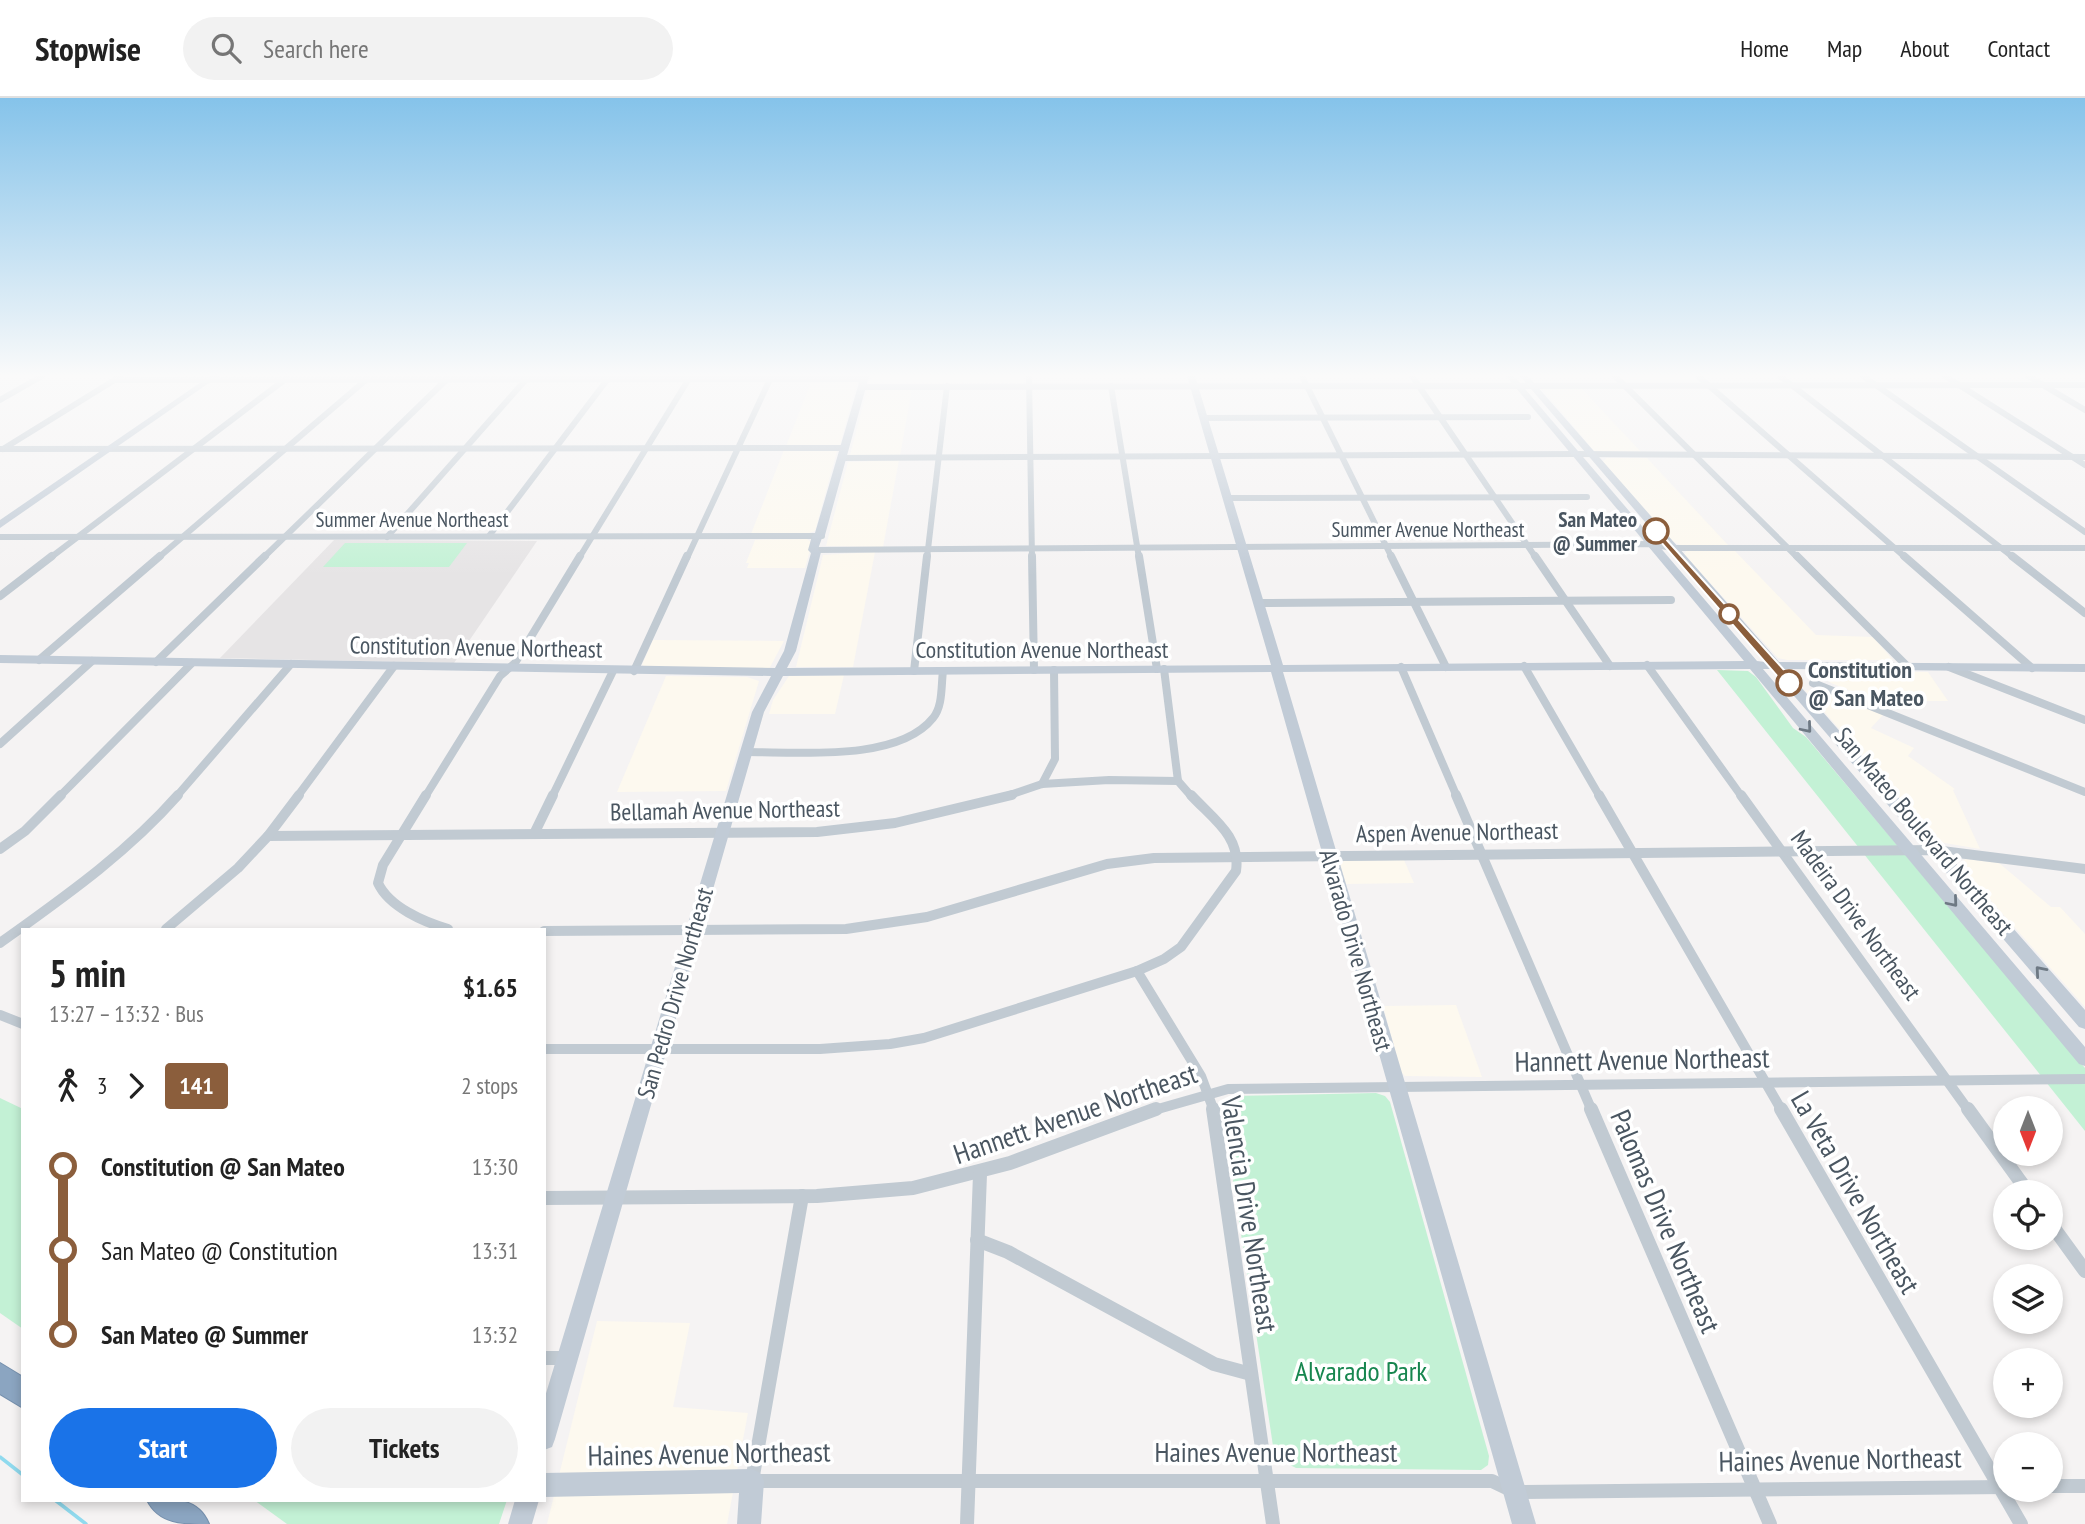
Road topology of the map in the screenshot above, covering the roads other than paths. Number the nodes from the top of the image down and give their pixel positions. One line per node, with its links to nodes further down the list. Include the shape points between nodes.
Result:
1 (107, 443): 26 (street)
2 (119, 443): 27 (street)
3 (202, 443): 28 (street)
4 (293, 443): 29 (street)
5 (381, 443): 30 (street)
6 (471, 443): 31 (street)
7 (561, 443): 32 (street)
8 (649, 443): 24 (street)
9 (740, 443): 25 (street)
10 (846, 443): 34 (street, San Pedro Drive Northeast)
11 (940, 443): 40 (street)
12 (1031, 443): 41 (street)
13 (1120, 443): 42 (street)
14 (1210, 443): 38 (street, Alvarado Drive Northeast)
15 (1335, 443): 36 (street)
16 (1457, 443): 37 (street)
17 (1567, 443): 35 (street, San Mateo Boulevard Northeast)
18 (1579, 443): 39 (street, San Mateo Boulevard Northeast)
19 (1681, 443): 43 (street)
20 (1774, 443): 44 (street)
21 (1866, 443): 45 (street)
22 (1958, 443): 46 (street)
23 (2050, 443): 47 (street)
24 (646, 448): 25 (street); 32 (street); 65 (street)
25 (737, 448): 34 (street); 58 (street)
26 (97, 449): 27 (street); 33 (street); 54 (street)
27 (110, 449): 28 (street); 55 (street)
28 (194, 449): 29 (street); 61 (street)
29 (285, 449): 30 (street); 62 (street)
30 (374, 449): 31 (street); 63 (street)
31 (465, 449): 32 (street); 64 (street)
32 (556, 449): 57 (street)
33 (1, 450)
34 (843, 453): 40 (street); 59 (street, San Pedro Drive Northeast)
35 (1575, 454): 37 (street); 39 (street); 66 (street, San Mateo Boulevard Northeast)
36 (1340, 455): 37 (street); 38 (street); 53 (street)
37 (1466, 455): 50 (street)
38 (1214, 456): 42 (street); 52 (street, Alvarado Drive Northeast)
39 (1592, 456): 43 (street); 71 (street, San Mateo Boulevard Northeast)
40 (938, 457): 41 (street); 76 (street)
41 (1031, 457): 42 (street); 77 (street)
42 (1122, 457): 70 (street)
43 (1695, 457): 44 (street); 72 (street)
44 (1790, 457): 45 (street); 73 (street)
45 (1884, 457): 46 (street); 74 (street)
46 (1978, 457): 47 (street); 56 (street)
47 (2072, 457): 48 (street); 49 (street)
48 (2085, 457)
49 (2085, 465)
50 (1494, 497): 51 (street); 53 (street); 67 (street)
51 (1587, 497)
52 (1228, 498): 53 (street); 69 (street, Alvarado Drive Northeast)
53 (1363, 498): 68 (street)
54 (0, 514)
55 (0, 525)
56 (2085, 531)
57 (489, 536): 64 (street, Summer Avenue Northeast); 65 (street, Summer Avenue Northeast)
58 (696, 536): 59 (street, Summer Avenue Northeast); 65 (street, Summer Avenue Northeast); 109 (street)
59 (820, 536): 78 (street, San Pedro Drive Northeast)
60 (0, 537): 61 (street, Summer Avenue Northeast)
61 (77, 537): 62 (street, Summer Avenue Northeast); 79 (street)
62 (182, 537): 63 (street, Summer Avenue Northeast); 86 (street)
63 (283, 537): 64 (street, Summer Avenue Northeast); 88 (street)
64 (387, 537)
65 (593, 537): 104 (street)
66 (1650, 544): 67 (street, Summer Avenue Northeast); 71 (street, Summer Avenue Northeast); 92 (street, San Mateo Boulevard Northeast)
67 (1528, 545): 68 (street, Summer Avenue Northeast); 81 (street)
68 (1385, 546): 69 (street, Summer Avenue Northeast); 82 (street)
69 (1242, 547): 70 (street, Summer Avenue Northeast); 83 (street, Alvarado Drive Northeast)
70 (1136, 548): 77 (street, Summer Avenue Northeast); 105 (street)
71 (1672, 548): 72 (street, Summer Avenue Northeast); 93 (street, San Mateo Boulevard Northeast)
72 (1787, 548): 73 (street, Summer Avenue Northeast); 99 (street)
73 (1893, 548): 74 (street, Summer Avenue Northeast); 101 (street)
74 (2001, 548): 75 (street, Summer Avenue Northeast); 84 (street)
75 (2085, 548)
76 (929, 549): 77 (street, Summer Avenue Northeast); 78 (street, Summer Avenue Northeast); 110 (street)
77 (1032, 549): 106 (street)
78 (816, 550): 112 (street, San Pedro Drive Northeast, via 794,636)
79 (0, 596)
80 (1671, 600): 81 (street)
81 (1566, 601): 82 (street); 96 (street)
82 (1412, 602): 83 (street); 98 (street)
83 (1260, 603): 102 (street, Alvarado Drive Northeast)
84 (2085, 613)
85 (0, 659): 86 (street, Constitution Avenue Northeast)
86 (38, 660): 87 (street, Constitution Avenue Northeast)
87 (92, 661): 88 (street, Constitution Avenue Northeast); 115 (street)
88 (156, 662): 89 (street, Constitution Avenue Northeast)
89 (192, 663): 90 (street, Constitution Avenue Northeast); 124 (street, via 25,831)
90 (291, 664): 94 (street, Constitution Avenue Northeast); 137 (street, via 149,828 102,870)
91 (1647, 665): 92 (street, Constitution Avenue Northeast); 96 (street, Constitution Avenue Northeast); 125 (street, Madeira Drive Northeast)
92 (1755, 665): 93 (street, Constitution Avenue Northeast); 126 (street, San Mateo Boulevard Northeast, one-way to 126)
93 (1773, 665): 99 (street, Constitution Avenue Northeast); 127 (street, San Mateo Boulevard Northeast)
94 (394, 666): 104 (street, Constitution Avenue Northeast); 123 (street)
95 (1524, 666): 96 (street, Constitution Avenue Northeast); 98 (street, Constitution Avenue Northeast); 128 (street, La Veta Drive Northeast)
96 (1610, 666)
97 (1401, 667): 98 (street, Constitution Avenue Northeast); 102 (street, Constitution Avenue Northeast); 129 (street, Palomas Drive Northeast)
98 (1446, 667)
99 (1908, 667): 100 (street, Constitution Avenue Northeast)
100 (1949, 667): 101 (street, Constitution Avenue Northeast); 114 (street)
101 (2032, 667): 103 (street, Constitution Avenue Northeast)
102 (1276, 668): 105 (street, Constitution Avenue Northeast); 130 (street, Alvarado Drive Northeast)
103 (2085, 668)
104 (508, 669): 108 (street, Constitution Avenue Northeast); 122 (street)
105 (1160, 669): 107 (street, Constitution Avenue Northeast); 117 (street)
106 (1034, 670): 107 (street, Constitution Avenue Northeast); 111 (street, Constitution Avenue Northeast)
107 (1054, 670): 118 (street, via 1055,759)
108 (613, 671): 109 (street, Constitution Avenue Northeast); 121 (street)
109 (634, 671): 112 (street, Constitution Avenue Northeast)
110 (914, 671): 111 (street, Constitution Avenue Northeast); 112 (street, Constitution Avenue Northeast)
111 (943, 671): 116 (street, via 934,716 909,737 856,749)
112 (778, 672): 116 (street, San Pedro Drive Northeast, via 758,712)
113 (1813, 683): 119 (street)
114 (2085, 720)
115 (0, 744)
116 (747, 752): 120 (street, San Pedro Drive Northeast)
117 (1178, 781): 118 (street, Bellamah Avenue Northeast); 131 (street, via 1234,842)
118 (1042, 784): 120 (street, Bellamah Avenue Northeast, via 895,823 817,832)
119 (2085, 792)
120 (722, 833): 121 (street, Bellamah Avenue Northeast); 135 (street, San Pedro Drive Northeast)
121 (534, 834): 122 (street, Bellamah Avenue Northeast)
122 (402, 835): 123 (street, Bellamah Avenue Northeast); 134 (street, via 383,865 379,888 421,920)
123 (268, 836): 133 (street)
124 (0, 849)
125 (1780, 850): 126 (street, Aspen Avenue Northeast); 128 (street, Aspen Avenue Northeast); 145 (street, Madeira Drive Northeast)
126 (1909, 850): 127 (street, Aspen Avenue Northeast); 144 (street, San Mateo Boulevard Northeast, one-way to 144)
127 (1934, 850): 132 (street, Aspen Avenue Northeast); 141 (street, San Mateo Boulevard Northeast, one-way to 127)
128 (1632, 852): 129 (street, Aspen Avenue Northeast); 147 (street, La Veta Drive Northeast)
129 (1480, 853): 130 (street, Aspen Avenue Northeast); 148 (street, Palomas Drive Northeast)
130 (1330, 855): 131 (street, Aspen Avenue Northeast); 149 (street, Alvarado Drive Northeast)
131 (1238, 856): 135 (street, Aspen Avenue Northeast, via 1107,864 899,923 846,929); 138 (street, via 1236,871 1181,947)
132 (2085, 869)
133 (171, 928)
134 (445, 928)
135 (694, 929): 136 (street, Aspen Avenue Northeast); 142 (street, San Pedro Drive Northeast)
136 (546, 931)
137 (0, 943)
138 (1137, 971): 142 (street, via 924,1038 890,1044 820,1049); 150 (street, Valencia Drive Northeast)
139 (0, 1015): 140 (street)
140 (21, 1023)
141 (2085, 1023)
142 (659, 1047): 143 (street); 153 (street, San Pedro Drive Northeast)
143 (546, 1049)
144 (2085, 1059)
145 (1947, 1079): 146 (street, Hannett Avenue Northeast); 147 (street, Hannett Avenue Northeast); 152 (street, Madeira Drive Northeast)
146 (2085, 1079)
147 (1763, 1082): 148 (street, Hannett Avenue Northeast); 165 (street, La Veta Drive Northeast)
148 (1580, 1084): 149 (street, Hannett Avenue Northeast); 173 (street, Palomas Drive Northeast)
149 (1395, 1087): 150 (street, Hannett Avenue Northeast); 174 (street, Alvarado Drive Northeast)
150 (1208, 1093): 151 (street, Hannett Avenue Northeast); 161 (street, Valencia Drive Northeast)
151 (980, 1174): 154 (street, Hannett Avenue Northeast, via 883,1193); 156 (street)
152 (2019, 1180)
153 (616, 1196): 154 (street, Hannett Avenue Northeast); 155 (street, Hannett Avenue Northeast); 160 (street, San Pedro Drive Northeast)
154 (802, 1196): 167 (street)
155 (546, 1198)
156 (977, 1240): 161 (street, via 1008,1252 1214,1364); 166 (street)
157 (2063, 1241): 158 (street)
158 (2085, 1271)
159 (546, 1358): 160 (street)
160 (567, 1358): 164 (street, San Pedro Drive Northeast)
161 (1251, 1374): 168 (street, Valencia Drive Northeast)
162 (0, 1377): 163 (highway)
163 (21, 1393)
164 (546, 1432)
165 (1993, 1470)
166 (969, 1480): 167 (street, Haines Avenue Northeast); 168 (street, Haines Avenue Northeast); 181 (street)
167 (752, 1481): 169 (street, Haines Avenue Northeast); 180 (street)
168 (1267, 1483): 174 (street, Haines Avenue Northeast, via 1492,1480); 182 (street, Valencia Drive Northeast)
169 (546, 1485)
170 (2063, 1486): 171 (street)
171 (2085, 1486)
172 (1993, 1487): 173 (street, Haines Avenue Northeast)
173 (1755, 1490): 174 (street, Haines Avenue Northeast); 184 (street, Palomas Drive Northeast)
174 (1516, 1492): 183 (street, Alvarado Drive Northeast)
175 (165, 1502): 178 (highway)
176 (526, 1502): 179 (street)
177 (2010, 1502): 185 (street, La Veta Drive Northeast)
178 (194, 1524)
179 (520, 1524)
180 (749, 1524)
181 (967, 1524)
182 (1273, 1524)
183 (1524, 1524)
184 (1770, 1524)
185 (2021, 1524)

